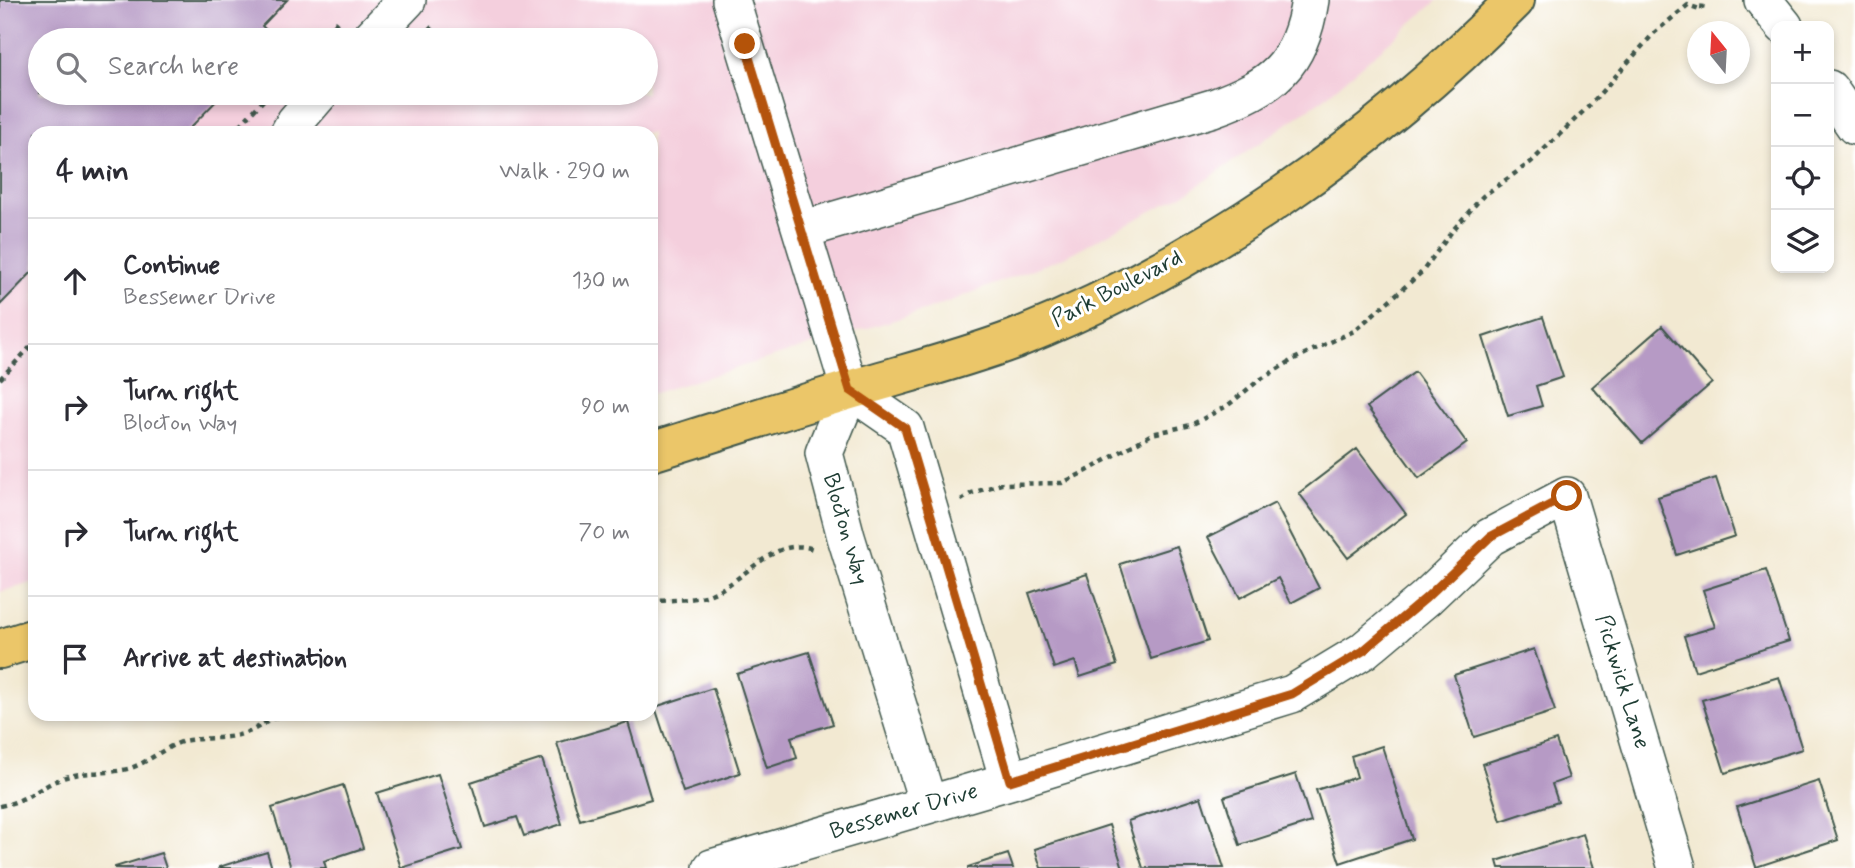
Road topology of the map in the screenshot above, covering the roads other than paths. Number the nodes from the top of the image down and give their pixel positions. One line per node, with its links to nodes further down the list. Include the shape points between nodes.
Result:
1 (407, 0): 7 (street)
2 (731, 0): 12 (street)
3 (1310, 0): 12 (street, via 1294,54 1276,76 1248,95)
4 (1515, 0): 13 (main road, Park Boulevard, via 1368,134 1210,242 1115,294 1013,339)
5 (1763, 0): 6 (street)
6 (1780, 21)
7 (380, 28)
8 (1834, 96): 11 (street)
9 (309, 105): 10 (street)
10 (292, 126)
11 (1855, 126)
12 (802, 230): 13 (street)
13 (850, 390): 14 (main road, Park Boulevard); 18 (street, via 905,428); 19 (street, Blocton Way, via 824,453)
14 (658, 450)
15 (1567, 496): 18 (street, Bessemer Drive, via 1490,537 1363,651 1292,694); 21 (street, Pickwick Lane)
16 (28, 640): 17 (main road)
17 (0, 649)
18 (1010, 781): 19 (street, Bessemer Drive)
19 (928, 804): 20 (street, Bessemer Drive)
20 (712, 868)
21 (1677, 868)

